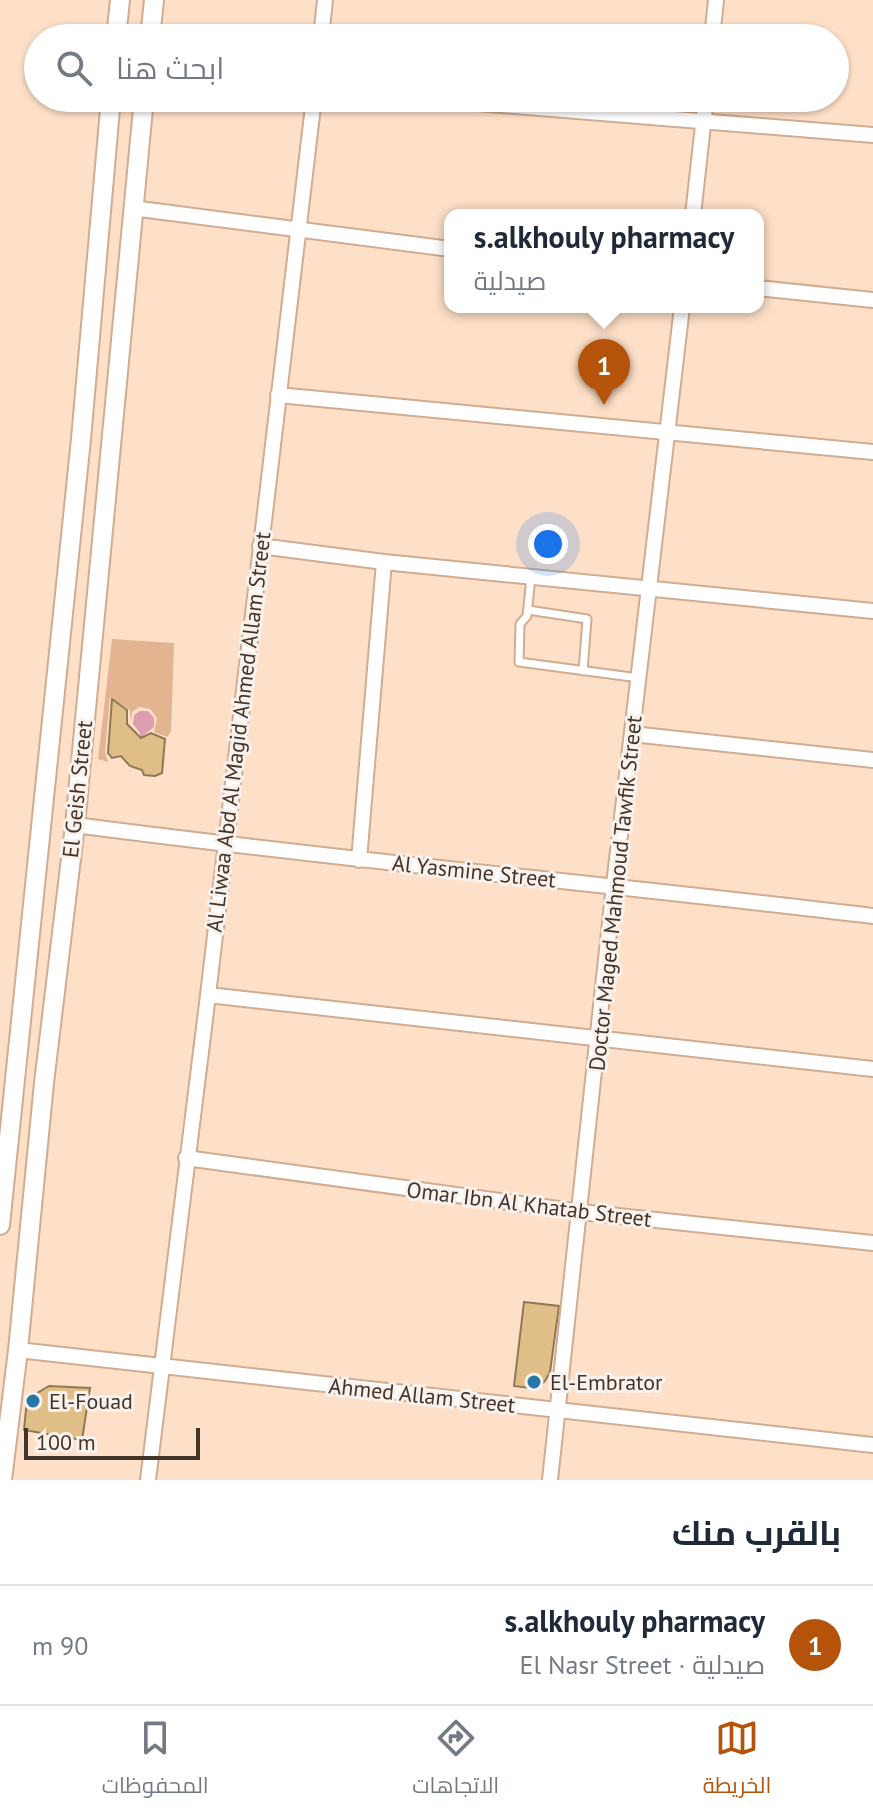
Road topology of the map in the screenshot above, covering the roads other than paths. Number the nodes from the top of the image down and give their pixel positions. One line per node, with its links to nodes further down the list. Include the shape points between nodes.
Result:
1 (120, 0): 5 (street)
2 (154, 0): 6 (street)
3 (325, 0): 7 (street)
4 (716, 0): 8 (street)
5 (117, 24)
6 (151, 24)
7 (322, 24)
8 (713, 24)
9 (110, 112): 25 (street, El Geish Street)
10 (142, 112): 16 (street, El Geish Street)
11 (312, 112): 18 (street, Al Liwaa Abd Al Magid Ahmed Allam Street)
12 (591, 112): 14 (street)
13 (705, 112): 14 (street)
14 (704, 121): 15 (street); 17 (street)
15 (873, 135)
16 (132, 208): 18 (street); 26 (street, El Geish Street)
17 (694, 209)
18 (297, 229): 19 (street); 23 (street, Al Liwaa Abd Al Magid Ahmed Allam Street)
19 (444, 248)
20 (764, 289): 21 (street)
21 (873, 300)
22 (681, 313): 24 (street, Doctor Maged Mahmoud Tawfik Street)
23 (278, 395): 24 (street); 28 (street, Al Liwaa Abd Al Magid Ahmed Allam Street)
24 (666, 432): 27 (street); 31 (street, Doctor Maged Mahmoud Tawfik Street)
25 (81, 439): 26 (street); 46 (street, El Geish Street)
26 (110, 442): 38 (street, El Geish Street)
27 (873, 452)
28 (260, 546): 29 (street); 39 (street, Al Liwaa Abd Al Magid Ahmed Allam Street)
29 (384, 562): 30 (street); 40 (street)
30 (531, 577): 31 (street); 32 (lane)
31 (651, 590): 33 (street); 35 (street, Doctor Maged Mahmoud Tawfik Street)
32 (528, 610): 34 (lane, via 587,619); 34 (lane, via 520,624 519,662)
33 (873, 611)
34 (583, 671): 35 (lane)
35 (639, 678): 36 (street, Doctor Maged Mahmoud Tawfik Street)
36 (632, 734): 37 (street); 41 (street, Doctor Maged Mahmoud Tawfik Street)
37 (873, 760)
38 (75, 825): 39 (street, Al Yasmine Street); 47 (street, El Geish Street)
39 (224, 844): 40 (street, Al Yasmine Street); 43 (street, Al Liwaa Abd Al Magid Ahmed Allam Street)
40 (359, 860): 41 (street, Al Yasmine Street)
41 (614, 885): 42 (street, Al Yasmine Street); 44 (street, Doctor Maged Mahmoud Tawfik Street)
42 (873, 916)
43 (208, 995): 44 (street); 48 (street, Al Liwaa Abd Al Magid Ahmed Allam Street)
44 (598, 1040): 45 (street); 49 (street, Doctor Maged Mahmoud Tawfik Street)
45 (873, 1069)
46 (16, 1080): 47 (street); 50 (street, El Geish Street)
47 (44, 1083): 52 (street, El Geish Street)
48 (186, 1158): 49 (street, Omar Ibn Al Khatab Street); 53 (street, Al Liwaa Abd Al Magid Ahmed Allam Street)
49 (581, 1212): 51 (street, Omar Ibn Al Khatab Street); 54 (street, Doctor Maged Mahmoud Tawfik Street)
50 (0, 1225)
51 (873, 1243)
52 (18, 1350): 53 (street, Ahmed Allam Street); 56 (street, El Geish Street)
53 (161, 1366): 54 (street, Ahmed Allam Street); 57 (street, Al Liwaa Abd Al Magid Ahmed Allam Street)
54 (558, 1410): 55 (street, Ahmed Allam Street); 58 (street, Doctor Maged Mahmoud Tawfik Street)
55 (873, 1445)
56 (2, 1480)
57 (148, 1480)
58 (550, 1480)

